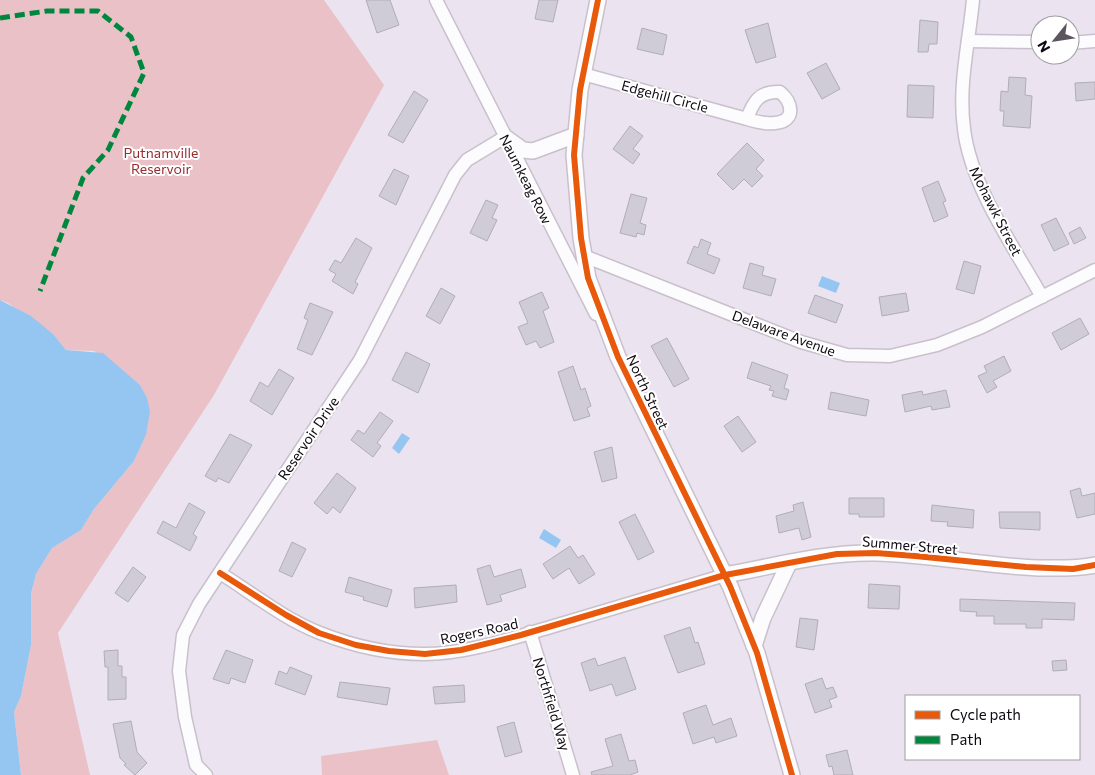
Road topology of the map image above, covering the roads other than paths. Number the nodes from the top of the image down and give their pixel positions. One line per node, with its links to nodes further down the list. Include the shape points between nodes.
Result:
1 (436, 0): 11 (street, Naumkeag Row)
2 (598, 0): 8 (street, North Street)
3 (973, 0): 5 (street, Mohawk Street)
4 (1095, 40): 7 (street)
5 (968, 41): 6 (street); 14 (street, Mohawk Street, via 963,78 964,129 974,169)
6 (1030, 42)
7 (1080, 42)
8 (583, 74): 9 (street, Edgehill Circle); 10 (street, North Street)
9 (747, 119)
10 (576, 135): 11 (street, via 533,151 523,150); 12 (street, North Street, via 574,155)
11 (505, 137): 15 (street, Naumkeag Row); 18 (street, Reservoir Drive, via 467,160 455,175 360,360)
12 (584, 256): 14 (street, Delaware Avenue, via 801,342 847,355 890,356 937,346 982,328); 15 (street, North Street, via 588,278)
13 (1095, 270): 14 (street, Delaware Avenue)
14 (1042, 297)
15 (618, 357): 19 (street, North Street)
16 (789, 563): 17 (street, Summer Street, via 837,554 876,553 1026,567 1073,569); 19 (street, Summer Street); 21 (street, via 763,618)
17 (1095, 565)
18 (220, 573): 20 (street, Rogers Road, via 319,633 389,651 425,654 461,650); 22 (street, Reservoir Drive, via 183,635 179,671)
19 (725, 575): 20 (street, Rogers Road); 21 (street, North Street)
20 (530, 632): 24 (street, Northfield Way)
21 (754, 646): 25 (street, North Street)
22 (193, 770): 23 (street, Reservoir Drive)
23 (206, 775)
24 (572, 775)
25 (792, 775)

